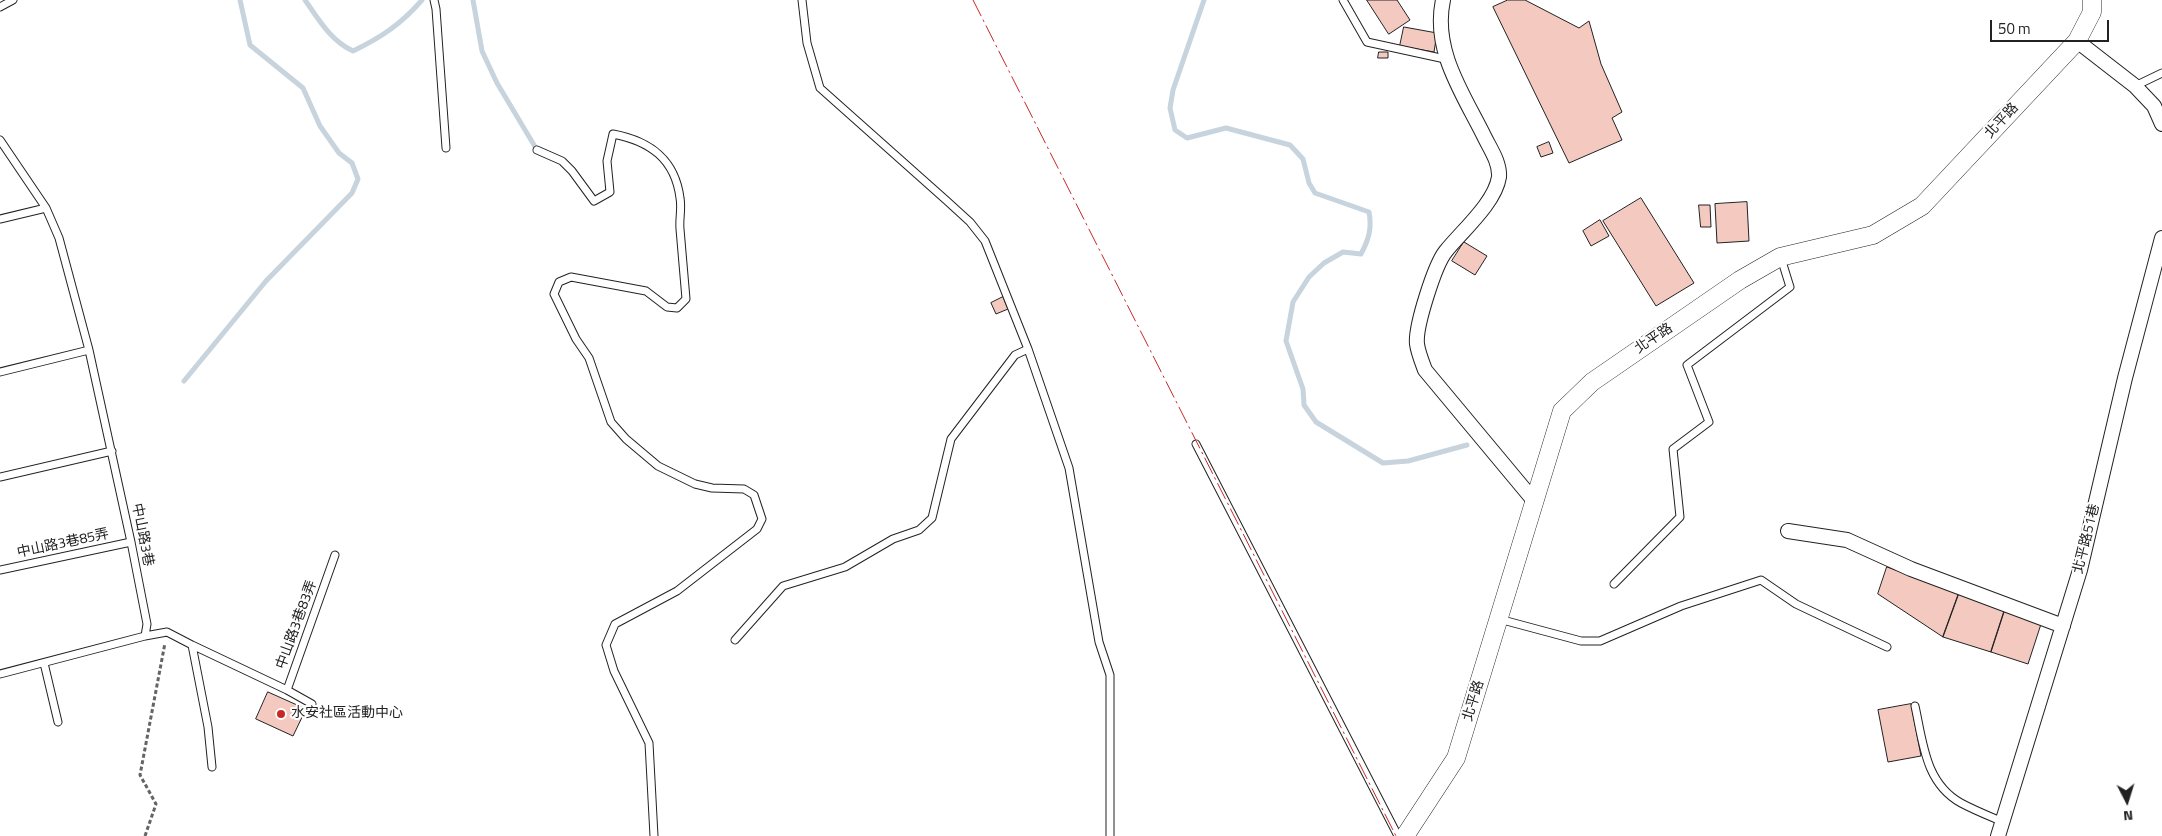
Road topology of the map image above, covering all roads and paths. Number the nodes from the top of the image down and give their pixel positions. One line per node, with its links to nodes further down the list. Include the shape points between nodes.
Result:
1 (14, 0): 7 (lane)
2 (434, 0): 14 (lane)
3 (802, 0): 21 (lane, via 807,42 820,88 970,222 985,241)
4 (1343, 0): 9 (lane, via 1367,42)
5 (1443, 0): 9 (street, via 1440,34)
6 (2092, 0): 8 (street, 北平路, via 2092,12)
7 (0, 6)
8 (2077, 41): 11 (street); 19 (street, 北平路, via 1922,206 1873,235)
9 (1446, 59): 26 (street, via 1494,156 1498,177 1492,194 1474,220 1444,253 1417,326 1417,345 1425,370)
10 (2162, 73): 11 (lane)
11 (2135, 86): 12 (street, via 2154,106)
12 (2162, 124)
13 (0, 140): 16 (lane, 中山路3巷)
14 (446, 148)
15 (537, 150): 48 (lane, via 562,161 594,201 610,192 608,161 614,134 654,149 675,176 681,200 686,299 677,308 667,307 646,291 571,277 559,282 554,294 589,358 611,422 626,439 658,466 695,484 744,489 754,495 762,519 757,529 677,591 615,624 606,645 614,671 649,743)
16 (46, 208): 17 (lane); 20 (lane, 中山路3巷, via 59,238)
17 (0, 219)
18 (2162, 238): 33 (street, 北平路51巷, via 2080,570)
19 (1780, 257): 26 (street, 北平路, via 1740,280 1592,382 1562,411); 31 (lane, via 1790,287 1687,364 1709,422 1673,449 1680,517)
20 (89, 350): 22 (lane); 24 (lane, 中山路3巷)
21 (1028, 350): 36 (lane, via 1015,355 951,439 932,518 919,530 893,539 845,567 783,586); 49 (lane, via 1069,468 1100,642 1110,675)
22 (0, 372)
23 (1196, 444): 50 (lane)
24 (112, 451): 25 (lane); 28 (lane, 中山路3巷)
25 (0, 477)
26 (1535, 502): 32 (street, 北平路)
27 (1788, 531): 33 (street, via 1847,540 1911,570)
28 (131, 542): 30 (lane, 中山路3巷85弄); 35 (lane, 中山路3巷, via 147,624)
29 (335, 555): 41 (lane, 中山路3巷83弄)
30 (0, 570)
31 (1614, 584)
32 (1499, 619): 38 (lane, via 1581,641 1600,641 1681,606 1761,580 1796,604); 51 (street, 北平路, via 1456,758)
33 (2063, 626): 46 (street, 北平路51巷)
34 (167, 632): 35 (lane); 37 (lane, 中山路3巷83弄); 47 (path, via 140,776 156,804)
35 (145, 636): 39 (lane)
36 (735, 640)
37 (192, 645): 41 (lane, 中山路3巷83弄); 45 (lane, via 208,727)
38 (1887, 647)
39 (44, 664): 40 (lane); 44 (lane)
40 (0, 674)
41 (286, 690): 42 (lane)
42 (312, 704)
43 (1915, 706): 46 (lane, via 1929,769 1939,786 1959,802)
44 (58, 722)
45 (212, 767)
46 (2003, 822): 52 (street, 北平路51巷)
47 (145, 836)
48 (654, 836)
49 (1110, 836)
50 (1398, 836)
51 (1405, 836)
52 (1998, 836)

